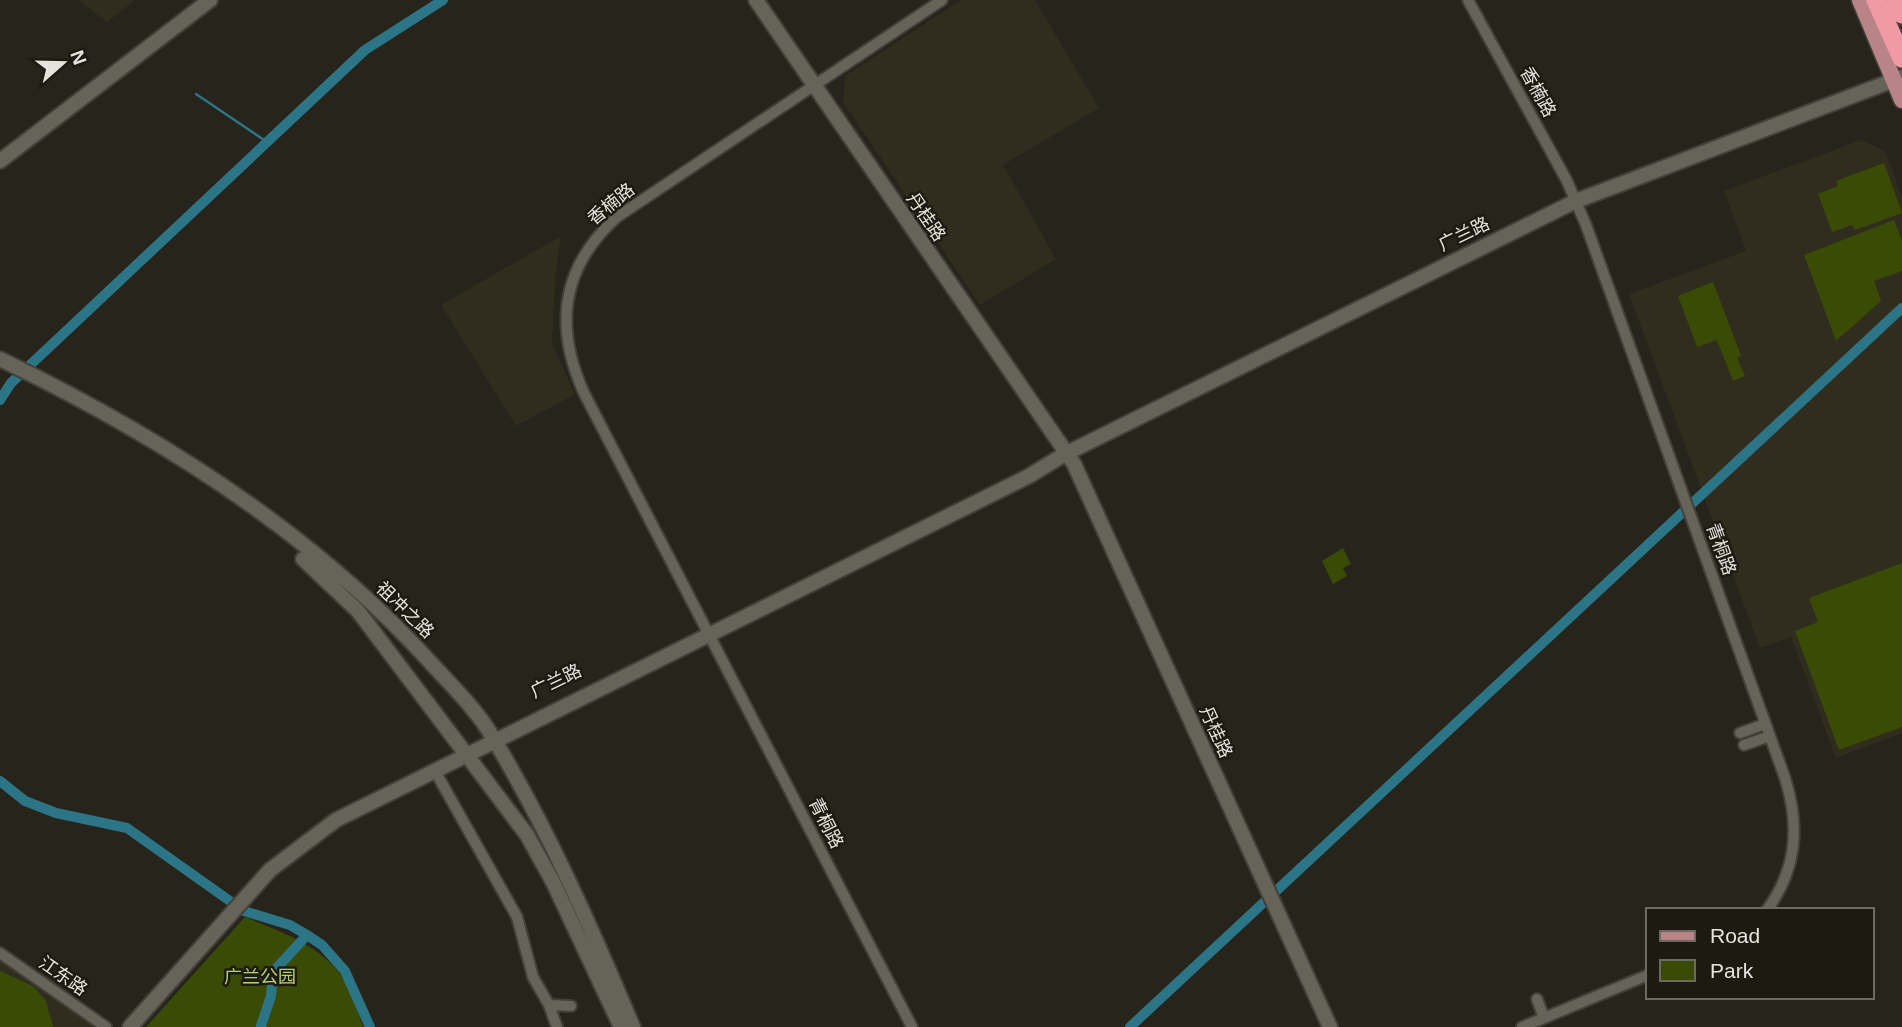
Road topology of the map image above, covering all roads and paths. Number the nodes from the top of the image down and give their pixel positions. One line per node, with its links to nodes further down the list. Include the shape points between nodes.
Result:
1 (195, 0): 15 (street)
2 (210, 0): 16 (street)
3 (756, 0): 13 (street, 丹桂路)
4 (942, 0): 13 (street, 香楠路)
5 (1468, 0): 17 (street, 香楠路)
6 (1860, 0): 12 (main road)
7 (1866, 0): 11 (highway)
8 (1876, 0): 11 (highway)
9 (1896, 0): 10 (highway)
10 (1902, 14)
11 (1901, 56)
12 (1899, 80): 14 (main road); 17 (street, 广兰路)
13 (814, 85): 21 (street, 丹桂路); 22 (street, 香楠路, via 617,217 591,244 568,297 565,335 575,374)
14 (1902, 100)
15 (0, 149)
16 (0, 161)
17 (1576, 201): 21 (street, 广兰路); 23 (street, 青桐路)
18 (0, 359): 20 (street, 祖冲之路)
19 (0, 369): 20 (street, 祖冲之路)
20 (59, 393): 26 (street, 祖冲之路, via 147,436 272,520 387,618 453,687); 28 (street, 祖冲之路, via 208,487 315,569 358,611)
21 (1065, 454): 22 (street, 广兰路, via 963,499); 32 (street, 丹桂路, via 1079,473)
22 (707, 632): 26 (street, 广兰路); 46 (street, 青桐路)
23 (1765, 724): 24 (street); 25 (street, 青桐路)
24 (1740, 733)
25 (1770, 736): 27 (street); 31 (street, 青桐路, via 1790,793 1795,833 1790,866)
26 (494, 739): 28 (street, 广兰路); 45 (street, 祖冲之路, via 544,827)
27 (1744, 745)
28 (465, 753): 29 (street, 广兰路); 30 (street, 广兰路, via 361,801 315,828 274,860); 44 (street, 祖冲之路, via 527,835)
29 (435, 771): 30 (street, 广兰路, via 335,820); 37 (street, via 517,917 533,977)
30 (246, 891): 33 (street, 广兰路)
31 (1768, 908)
32 (1275, 914): 47 (street, 丹桂路); 48 (street, 丹桂路)
33 (219, 922): 41 (street, 广兰路); 42 (street, 广兰路)
34 (0, 953): 40 (street, 江东路)
35 (1646, 976): 39 (street)
36 (1537, 999): 39 (street)
37 (549, 1005): 38 (street); 43 (street)
38 (571, 1006)
39 (1544, 1018): 49 (street)
40 (106, 1027)
41 (123, 1027)
42 (130, 1027)
43 (556, 1027)
44 (621, 1027)
45 (633, 1027)
46 (912, 1027)
47 (1323, 1027)
48 (1330, 1027)
49 (1522, 1027)

